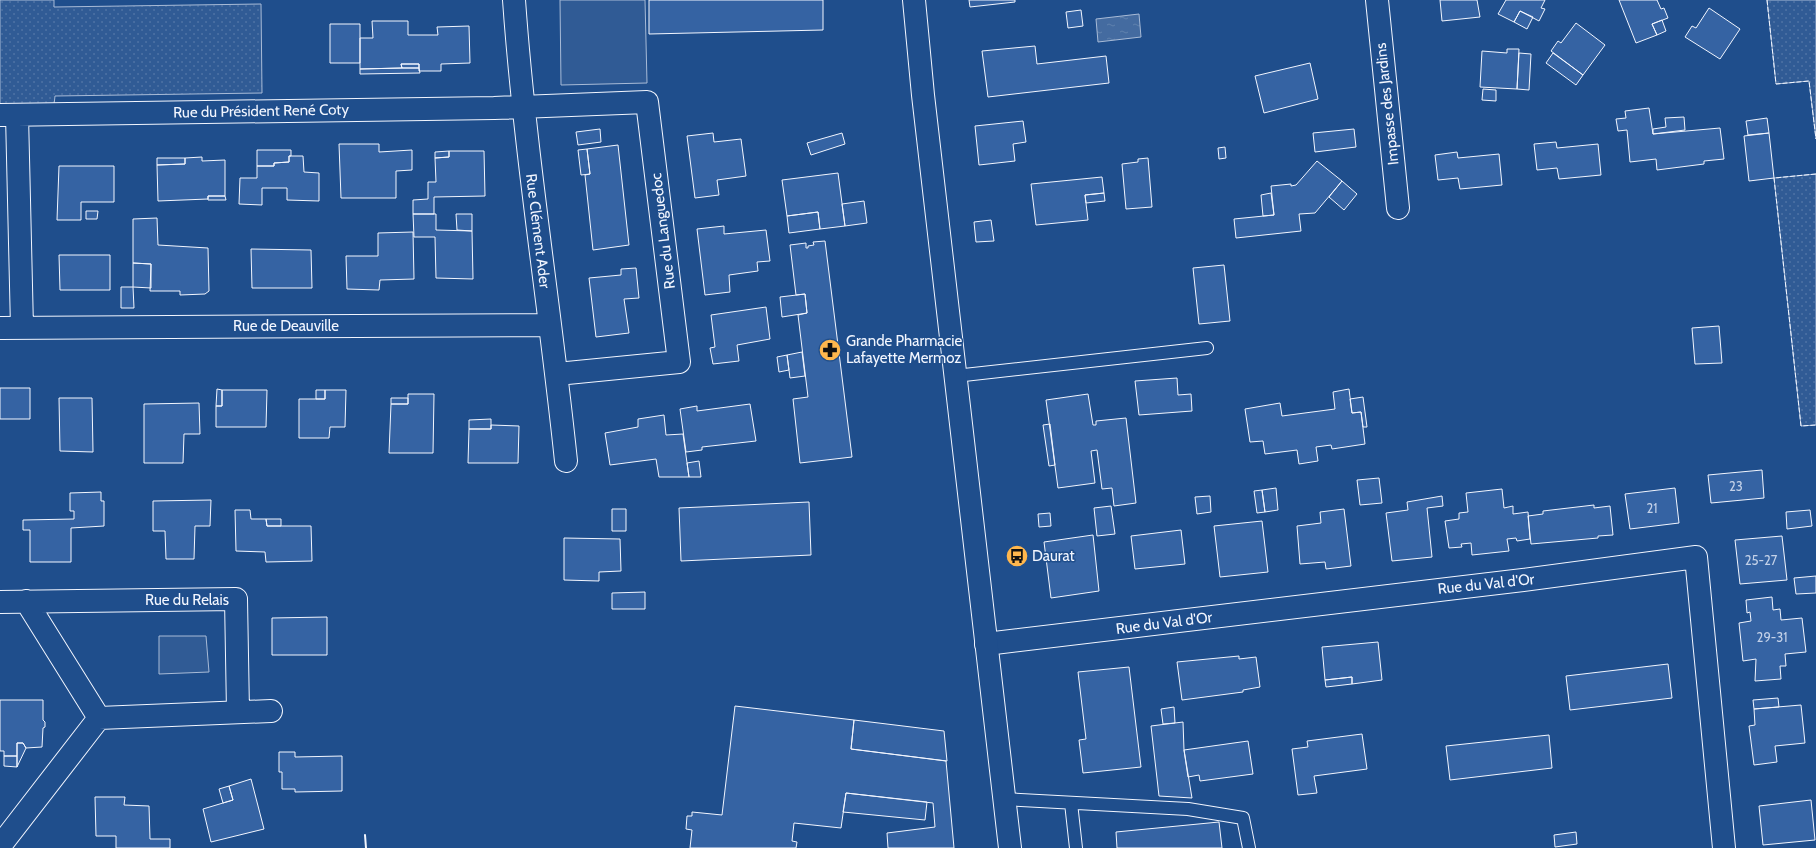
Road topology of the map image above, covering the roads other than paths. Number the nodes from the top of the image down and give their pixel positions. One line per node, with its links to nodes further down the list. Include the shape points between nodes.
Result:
1 (514, 0): 4 (street, Rue Clément Ader)
2 (914, 0): 12 (street)
3 (1376, 0): 6 (street, Impasse des Jardins)
4 (522, 107): 5 (street, Rue du Président René Coty); 7 (street, Rue Clément Ader); 11 (street, Rue du Languedoc, via 647,102 679,362)
5 (9, 115): 9 (street)
6 (1398, 208)
7 (550, 325): 9 (street, Rue de Deauville); 11 (street, Rue Clément Ader)
8 (0, 328): 9 (street, Rue de Deauville)
9 (22, 328)
10 (1207, 348): 12 (lane)
11 (557, 374): 13 (street, Rue Clément Ader)
12 (955, 376): 16 (street)
13 (566, 461)
14 (26, 601): 15 (street, Rue du Relais); 18 (street, Rue du Relais, via 236,599); 19 (street)
15 (0, 602)
16 (986, 644): 20 (street); 26 (street, Rue du Val d'Or, via 1696,557)
17 (271, 711): 18 (street)
18 (238, 712): 19 (street)
19 (99, 718): 22 (street)
20 (1004, 799): 21 (lane); 23 (street)
21 (1071, 803): 24 (lane); 25 (lane, via 1188,809 1243,818)
22 (0, 846)
23 (1010, 848)
24 (1076, 848)
25 (1249, 848)
26 (1724, 848)

